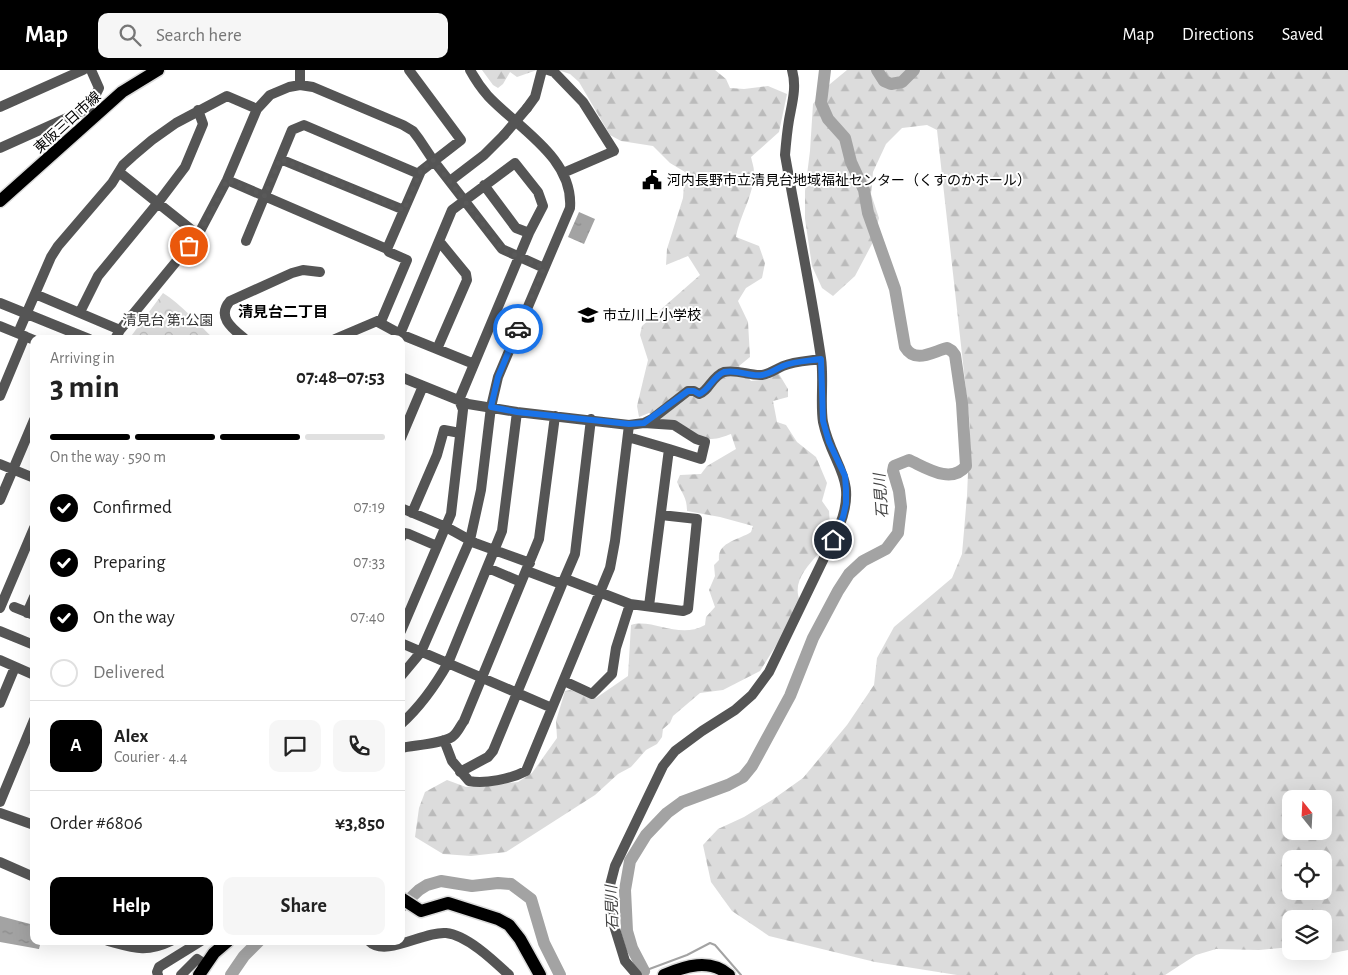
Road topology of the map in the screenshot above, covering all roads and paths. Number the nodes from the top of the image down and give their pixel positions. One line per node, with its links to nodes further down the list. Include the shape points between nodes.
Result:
1 (82, 70): 11 (street)
2 (91, 70): 14 (street, via 99,88 89,108)
3 (158, 70): 24 (main road, 東阪三日市線, via 122,92)
4 (300, 70): 10 (street)
5 (409, 70): 16 (street, via 461,140)
6 (470, 70): 18 (street, via 487,95 543,147)
7 (542, 70): 21 (street, bridge, via 535,97 527,108 484,155)
8 (548, 70): 18 (street, via 554,72 583,102 614,151)
9 (792, 70): 50 (street, via 794,93 785,155)
10 (300, 85): 12 (street, via 270,95); 16 (street, via 325,92 403,125 413,131)
11 (0, 107)
12 (256, 109): 13 (street, via 227,96); 20 (street)
13 (198, 110): 17 (street, via 152,140); 26 (street, via 203,124 189,158)
14 (0, 148)
15 (280, 159): 19 (street, via 292,130 304,125); 23 (street); 27 (street)
16 (433, 160): 19 (street); 21 (street)
17 (119, 172): 26 (street); 36 (street, via 51,256)
18 (563, 173): 34 (street, via 570,208)
19 (418, 174): 27 (street)
20 (227, 180): 23 (street); 29 (street)
21 (450, 181): 25 (street)
22 (484, 185): 25 (street); 28 (street, via 516,228); 28 (street, via 515,163 538,192 543,206)
23 (265, 196): 30 (street); 32 (street)
24 (1, 199)
25 (464, 200): 31 (street, via 452,210); 33 (street, via 502,249)
26 (157, 204): 29 (street); 38 (street, via 98,276)
27 (404, 210): 32 (street)
28 (529, 232): 33 (street)
29 (198, 235): 42 (street)
30 (246, 240)
31 (439, 241): 43 (street); 49 (street, via 466,274 467,280)
32 (387, 249): 40 (street, via 407,260)
33 (519, 256): 34 (street); 51 (street)
34 (544, 268): 56 (street, via 501,370)
35 (320, 272): 45 (street, via 303,270 292,273 230,301 224,314 227,322)
36 (35, 294): 38 (street); 39 (street)
37 (0, 303): 39 (street)
38 (80, 312): 42 (street)
39 (26, 314): 44 (street); 47 (street)
40 (378, 322): 43 (street); 46 (street)
41 (0, 326): 47 (street)
42 (118, 334)
43 (400, 334)
44 (79, 335)
45 (242, 335)
46 (345, 335)
47 (26, 336): 54 (street)
48 (405, 336): 49 (street)
49 (437, 349): 51 (street)
50 (821, 359): 60 (street, via 794,362 760,376 725,372 704,393 688,391); 129 (street, via 823,421 845,476 843,517 769,672 752,695 675,751 663,766 615,866 609,889 612,919 625,960)
51 (474, 364): 55 (street)
52 (405, 379): 53 (street)
53 (423, 386): 55 (street); 62 (street)
54 (0, 396)
55 (459, 400): 56 (street); 64 (street, via 463,410)
56 (491, 407): 57 (street); 77 (street, via 481,490)
57 (517, 412): 58 (street); 79 (street, via 502,531)
58 (555, 416): 59 (street); 80 (street, via 539,539)
59 (591, 419): 61 (street); 83 (street, via 575,554)
60 (644, 423): 61 (street); 66 (street, via 674,426 705,442 702,459)
61 (629, 424): 65 (street)
62 (405, 429)
63 (30, 430): 68 (street)
64 (460, 433): 72 (street, via 444,430); 74 (street, via 451,514)
65 (628, 438): 66 (street); 85 (street, via 615,541 610,568)
66 (669, 449): 73 (street)
67 (0, 464): 68 (street)
68 (13, 470): 69 (street); 70 (street)
69 (30, 476)
70 (0, 500)
71 (405, 510): 72 (street)
72 (412, 513): 74 (street)
73 (661, 515): 87 (street); 87 (street, via 697,519 688,609)
74 (446, 527): 77 (street); 78 (street)
75 (405, 533): 78 (street)
76 (30, 536): 84 (street)
77 (470, 540): 79 (street); 95 (street)
78 (437, 546): 91 (street)
79 (495, 550): 80 (street); 81 (street)
80 (529, 567): 82 (street); 83 (street)
81 (488, 568): 82 (street); 97 (street)
82 (521, 582): 101 (street)
83 (562, 582): 85 (street, via 568,580); 103 (street)
84 (4, 589): 89 (street)
85 (600, 593): 86 (street); 102 (street)
86 (630, 604): 87 (street); 102 (street, via 616,648 612,674 592,694)
87 (649, 606)
88 (14, 607): 90 (street)
89 (0, 608)
90 (30, 614)
91 (405, 622)
92 (0, 631): 93 (street)
93 (30, 643)
94 (405, 645): 95 (street)
95 (421, 652): 97 (street); 99 (street)
96 (0, 660): 98 (street)
97 (448, 663): 101 (street); 106 (street, via 426,698)
98 (15, 667): 100 (street); 104 (street)
99 (405, 671)
100 (30, 673)
101 (482, 678): 103 (street); 108 (street, via 457,732)
102 (564, 681): 105 (street)
103 (517, 692): 105 (street); 110 (street, via 488,758)
104 (0, 703)
105 (552, 708): 110 (street, via 526,771 480,783 469,781)
106 (405, 720)
107 (30, 730): 111 (street)
108 (444, 740): 109 (street); 110 (street)
109 (405, 747)
110 (460, 772)
111 (0, 802)
112 (0, 813): 113 (street)
113 (30, 822)
114 (0, 862): 115 (street)
115 (30, 875)
116 (405, 900): 128 (main road, via 421,910 448,903 509,925)
117 (405, 942): 127 (street, via 447,933 466,940)
118 (122, 945): 119 (street, via 136,949)
119 (160, 945)
120 (195, 945): 125 (street, via 159,967)
121 (223, 945): 124 (main road)
122 (374, 945): 123 (street, via 381,948)
123 (397, 945)
124 (203, 970): 126 (street, via 197,959)
125 (158, 975)
126 (181, 975)
127 (509, 975)
128 (540, 975)
129 (637, 975)
130 (664, 975): 131 (main road, via 701,964 711,965)
131 (729, 975)

